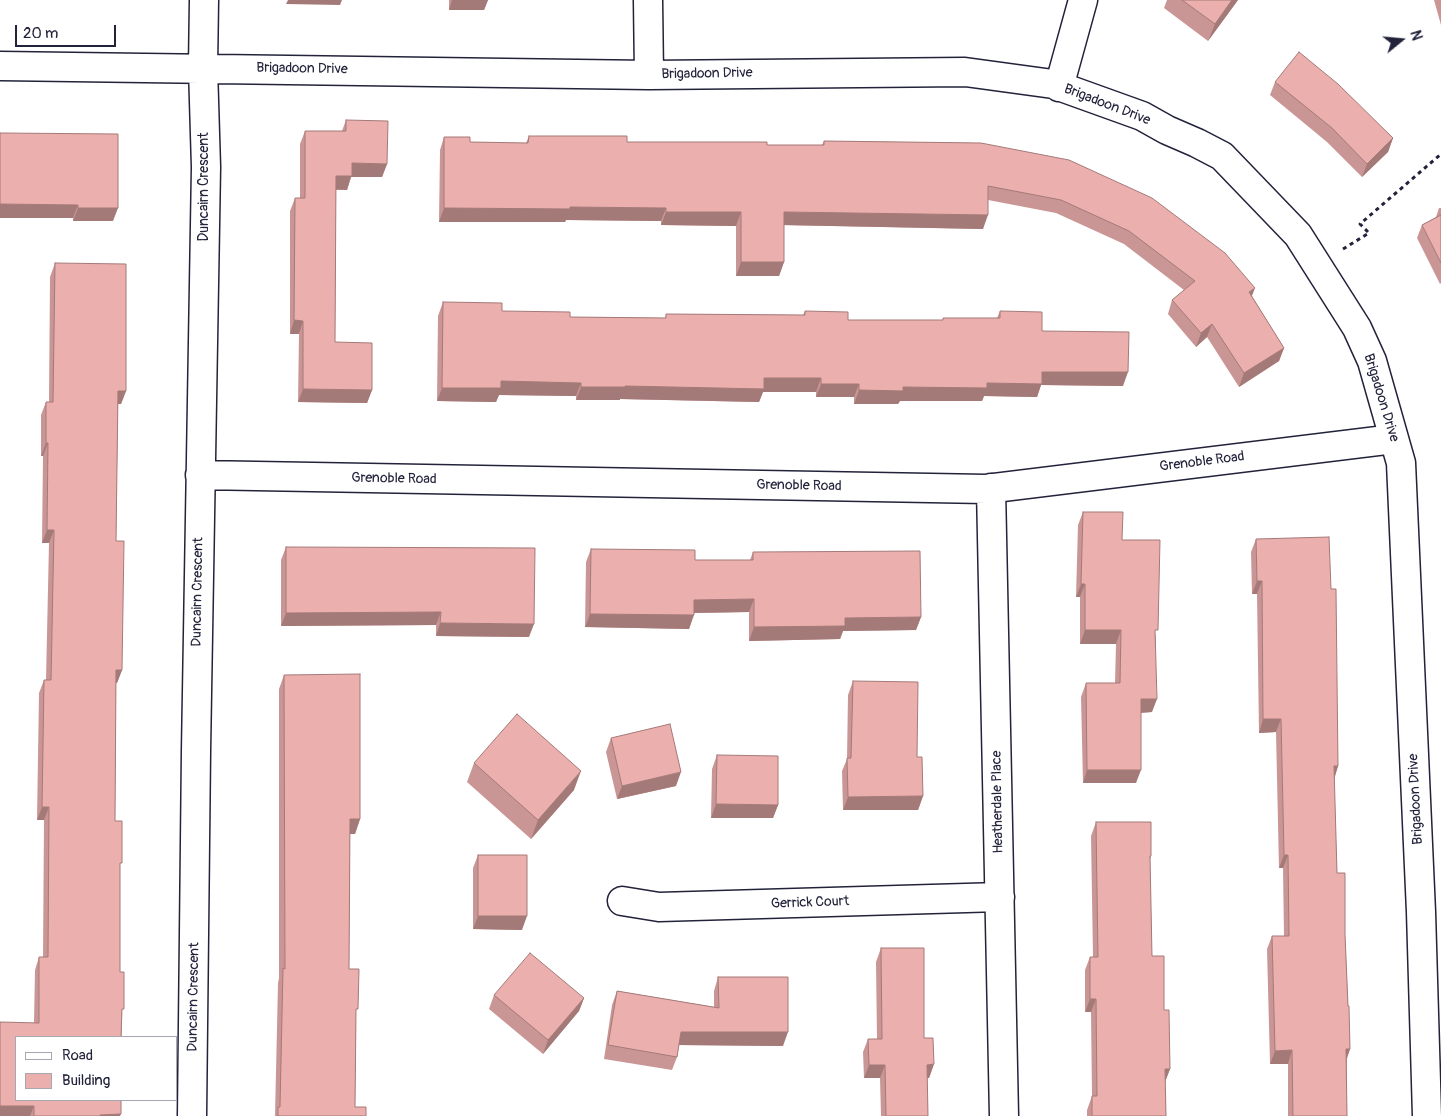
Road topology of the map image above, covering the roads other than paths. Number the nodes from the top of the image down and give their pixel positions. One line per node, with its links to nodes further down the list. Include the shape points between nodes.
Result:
1 (204, 0): 5 (street, Duncairn Crescent)
2 (648, 0): 6 (street)
3 (1083, 0): 7 (street)
4 (0, 66): 5 (street, Brigadoon Drive)
5 (203, 68): 6 (street, Brigadoon Drive); 9 (street, Duncairn Crescent, via 206,167)
6 (649, 75): 7 (street, Brigadoon Drive, via 933,72 993,75)
7 (1060, 87): 8 (street, Brigadoon Drive, via 1142,116 1222,156 1298,235 1357,328 1372,361)
8 (1394, 439): 10 (street, Grenoble Road); 13 (street, Brigadoon Drive, via 1401,463)
9 (200, 475): 10 (street, Grenoble Road); 14 (street, Duncairn Crescent)
10 (991, 488): 11 (street, Heatherdale Place)
11 (1000, 898): 12 (street, Gerrick Court, via 659,907); 15 (street, Heatherdale Place)
12 (622, 902)
13 (1431, 912): 16 (street, Brigadoon Drive)
14 (192, 1116)
15 (1004, 1116)
16 (1427, 1116)

